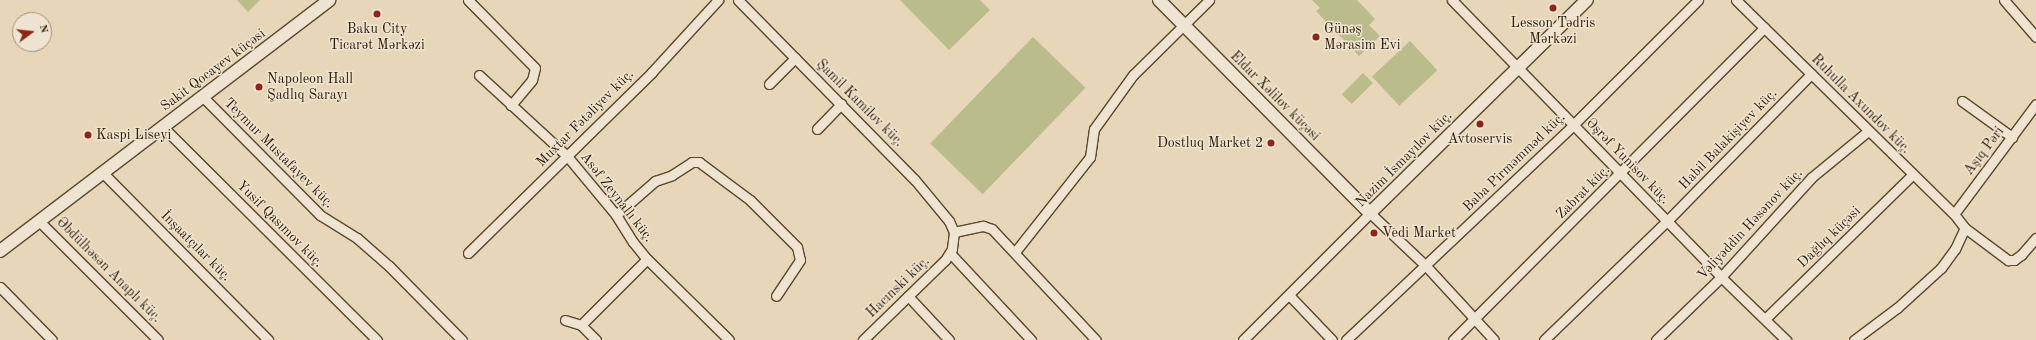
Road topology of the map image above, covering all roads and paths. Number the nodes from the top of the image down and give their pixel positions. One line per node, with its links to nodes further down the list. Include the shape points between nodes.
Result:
1 (329, 0): 20 (street, Sakit Qocayev küçəsi)
2 (468, 0): 24 (street, via 535,68 532,80)
3 (718, 0): 30 (street, Muxtar Fətəliyev küç., via 652,72)
4 (1159, 0): 12 (street, Eldar Xəlilov küçəsi)
5 (1209, 0): 12 (street)
6 (1452, 0): 16 (street, Əşrəf Yunisov küç.)
7 (1587, 0): 16 (street, Nazim İsmayılov küç.)
8 (1698, 0): 25 (street, Baba Pirməmməd küç.)
9 (1736, 0): 13 (street, Ruhulla Axundov küç.)
10 (2004, 0): 14 (street)
11 (741, 1): 15 (street, Şamil Kamilov küç.)
12 (1184, 25): 34 (street, Eldar Xəlilov küçəsi); 43 (street, via 1134,75 1094,129 1090,157)
13 (1764, 28): 17 (street, Ruhulla Axundov küç.); 32 (street, Zabrat küç.)
14 (2036, 37)
15 (795, 58): 19 (street); 22 (street, Şamil Kamilov küç.)
16 (1516, 68): 25 (street, Əşrəf Yunisov küç.); 34 (street, Nazim İsmayılov küç.)
17 (1811, 74): 28 (street, Ruhulla Axundov küç.); 38 (street, Habil Balakişiyev küç.)
18 (480, 75): 24 (street, Asəf Zeynallı küç.)
19 (769, 84)
20 (202, 96): 26 (street, Sakit Qocayev küçəsi); 61 (street, Teymur Mustafayev küç., via 320,215 357,238 389,266)
21 (1962, 101): 29 (street)
22 (841, 104): 27 (street); 40 (street, Şamil Kamilov küç., via 915,180 949,221)
23 (2036, 104): 29 (street, Aşıq Pəri)
24 (511, 105): 30 (street, Asəf Zeynallı küç.)
25 (1573, 124): 32 (street, Əşrəf Yunisov küç.); 47 (street, Baba Pirməmməd küç.)
26 (163, 127): 31 (street, Sakit Qocayev küçəsi); 60 (street, Yusif Qasımov küç.)
27 (817, 129)
28 (1868, 131): 33 (street, Ruhulla Axundov küç.); 48 (street, Vəliyəddin Həsənov küç., via 1812,177)
29 (2012, 137): 35 (street, Aşıq Pəri)
30 (567, 156): 36 (street, Asəf Zeynallı küç.); 44 (street, Muxtar Fətəliyev küç.)
31 (103, 173): 37 (street, Sakit Qocayev küçəsi); 59 (street, İnşaatçılar küç.)
32 (1622, 173): 38 (street, Əşrəf Yunisov küç.); 53 (street, Zabrat küç.)
33 (1912, 175): 35 (street, Ruhulla Axundov küç.); 54 (street, Dağlıq küçəsi)
34 (1370, 213): 47 (street); 50 (street, Nazim İsmayılov küç.)
35 (1954, 214): 39 (street, Ruhulla Axundov küç.)
36 (616, 215): 46 (street, Asəf Zeynallı küç.); 51 (street, via 655,181 672,175 692,162 699,162 750,200 797,247 800,260)
37 (39, 221): 42 (street, Sakit Qocayev küçəsi); 58 (street, Əbdülhəsən Anaplı küç.)
38 (1667, 221): 48 (street, Əşrəf Yunisov küç.); 73 (street, Habil Balakişiyev küç.)
39 (1964, 228): 41 (street, Ruhulla Axundov küç., via 2008,260 2021,256); 76 (street, via 1956,249 1935,273 1898,308)
40 (954, 232): 43 (street, via 988,226); 45 (street)
41 (2036, 238)
42 (0, 251)
43 (1015, 252): 67 (street)
44 (468, 253)
45 (950, 253): 52 (street, Hacınski küç.); 66 (street)
46 (647, 259): 56 (street); 63 (street, Asəf Zeynallı küç.)
47 (1426, 266): 53 (street); 70 (street, Baba Pirməmməd küç.)
48 (1721, 277): 54 (street, Əşrəf Yunisov küç.); 74 (street, Vəliyəddin Həsənov küç.)
49 (0, 287): 57 (street)
50 (1289, 295): 68 (street, Nazim İsmayılov küç.); 69 (street)
51 (776, 296)
52 (908, 296): 64 (street, Hacınski küç.); 65 (street)
53 (1475, 319): 71 (street, Zabrat küç.); 72 (street)
54 (1765, 319): 75 (street, Əşrəf Yunisov küç.)
55 (565, 320): 56 (street)
56 (581, 325): 62 (street)
57 (52, 340)
58 (158, 340)
59 (268, 340)
60 (377, 340)
61 (462, 340)
62 (596, 340)
63 (729, 340)
64 (863, 340)
65 (950, 340)
66 (1031, 340)
67 (1096, 340)
68 (1243, 340)
69 (1332, 340)
70 (1346, 340)
71 (1453, 340)
72 (1494, 340)
73 (1544, 340)
74 (1656, 340)
75 (1786, 340)
76 (1854, 340)

